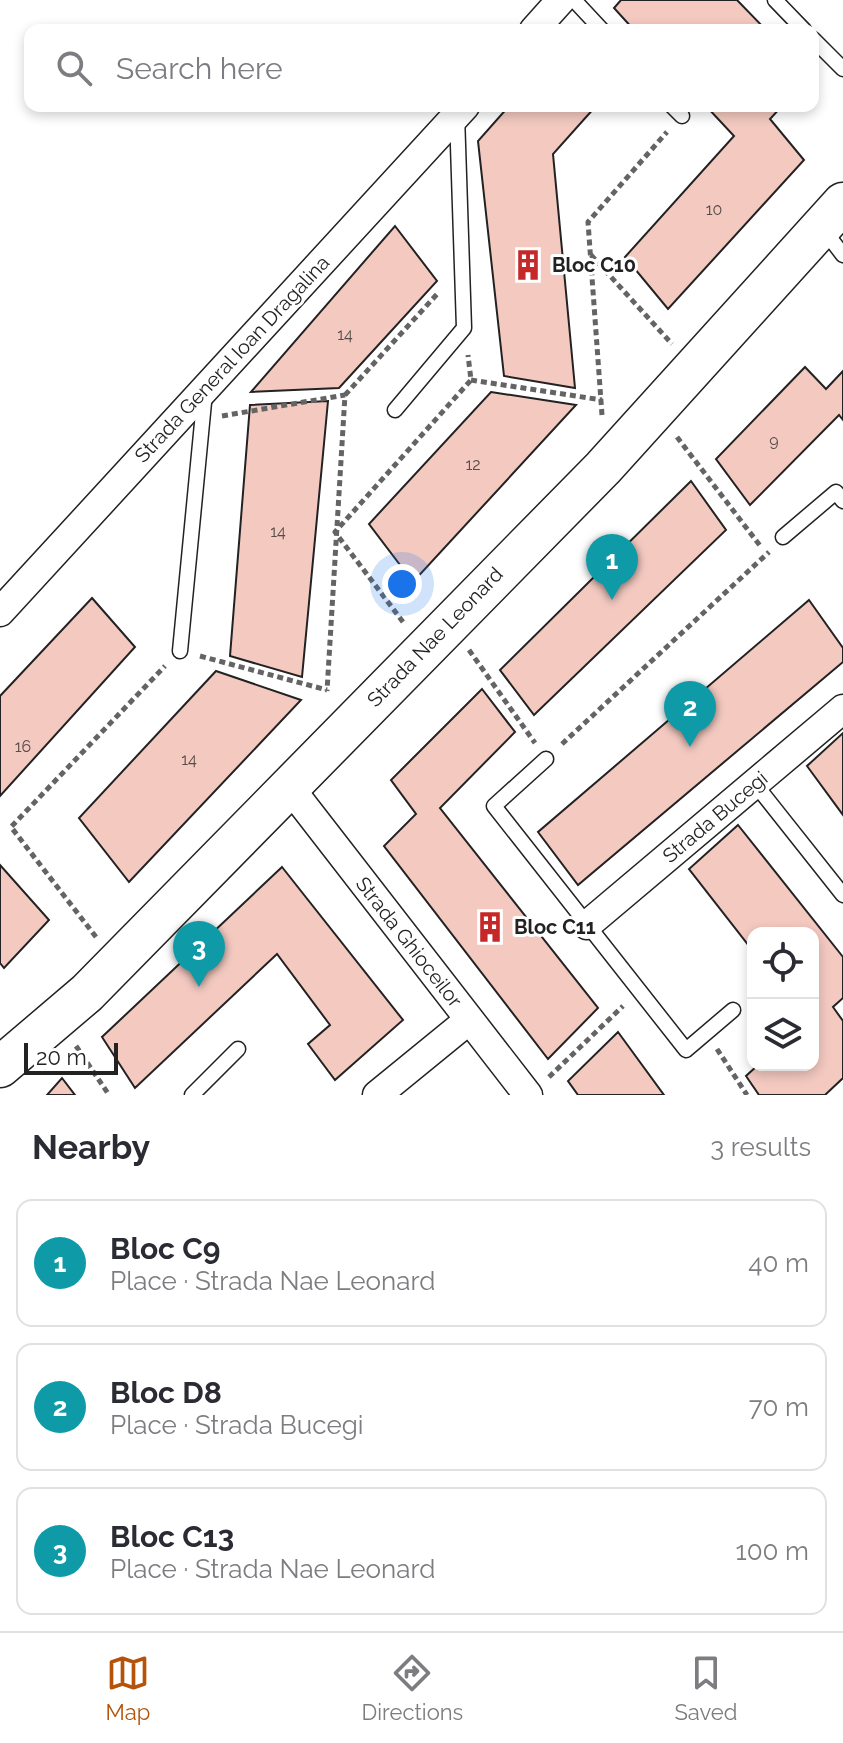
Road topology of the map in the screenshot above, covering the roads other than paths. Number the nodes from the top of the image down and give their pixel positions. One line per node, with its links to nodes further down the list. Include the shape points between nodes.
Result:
1 (561, 0): 4 (street)
2 (574, 0): 5 (lane)
3 (775, 0): 6 (lane)
4 (539, 24)
5 (596, 24)
6 (798, 24)
7 (819, 45): 8 (lane)
8 (843, 69)
9 (459, 112): 12 (street, Strada General Ioan Dragalina)
10 (461, 112): 13 (lane, via 464,328)
11 (836, 228): 21 (street, Strada Nae Leonard)
12 (205, 387): 16 (street, Strada General Ioan Dragalina); 17 (lane)
13 (395, 410)
14 (843, 501): 15 (lane, via 836,492)
15 (783, 537)
16 (0, 612)
17 (180, 651)
18 (843, 709): 20 (street, Strada Bucegi)
19 (546, 759): 23 (lane, via 494,806)
20 (755, 784): 22 (lane); 23 (street, Strada Bucegi)
21 (290, 788): 25 (street, Strada Ghioceilor); 26 (street, Strada Nae Leonard, via 117,963)
22 (843, 895)
23 (587, 925): 24 (lane, via 686,1050)
24 (733, 1010)
25 (469, 1020): 28 (street, Strada Ghioceilor); 30 (street)
26 (18, 1045)
27 (238, 1049): 29 (lane)
28 (537, 1088)
29 (192, 1095)
30 (377, 1095)

